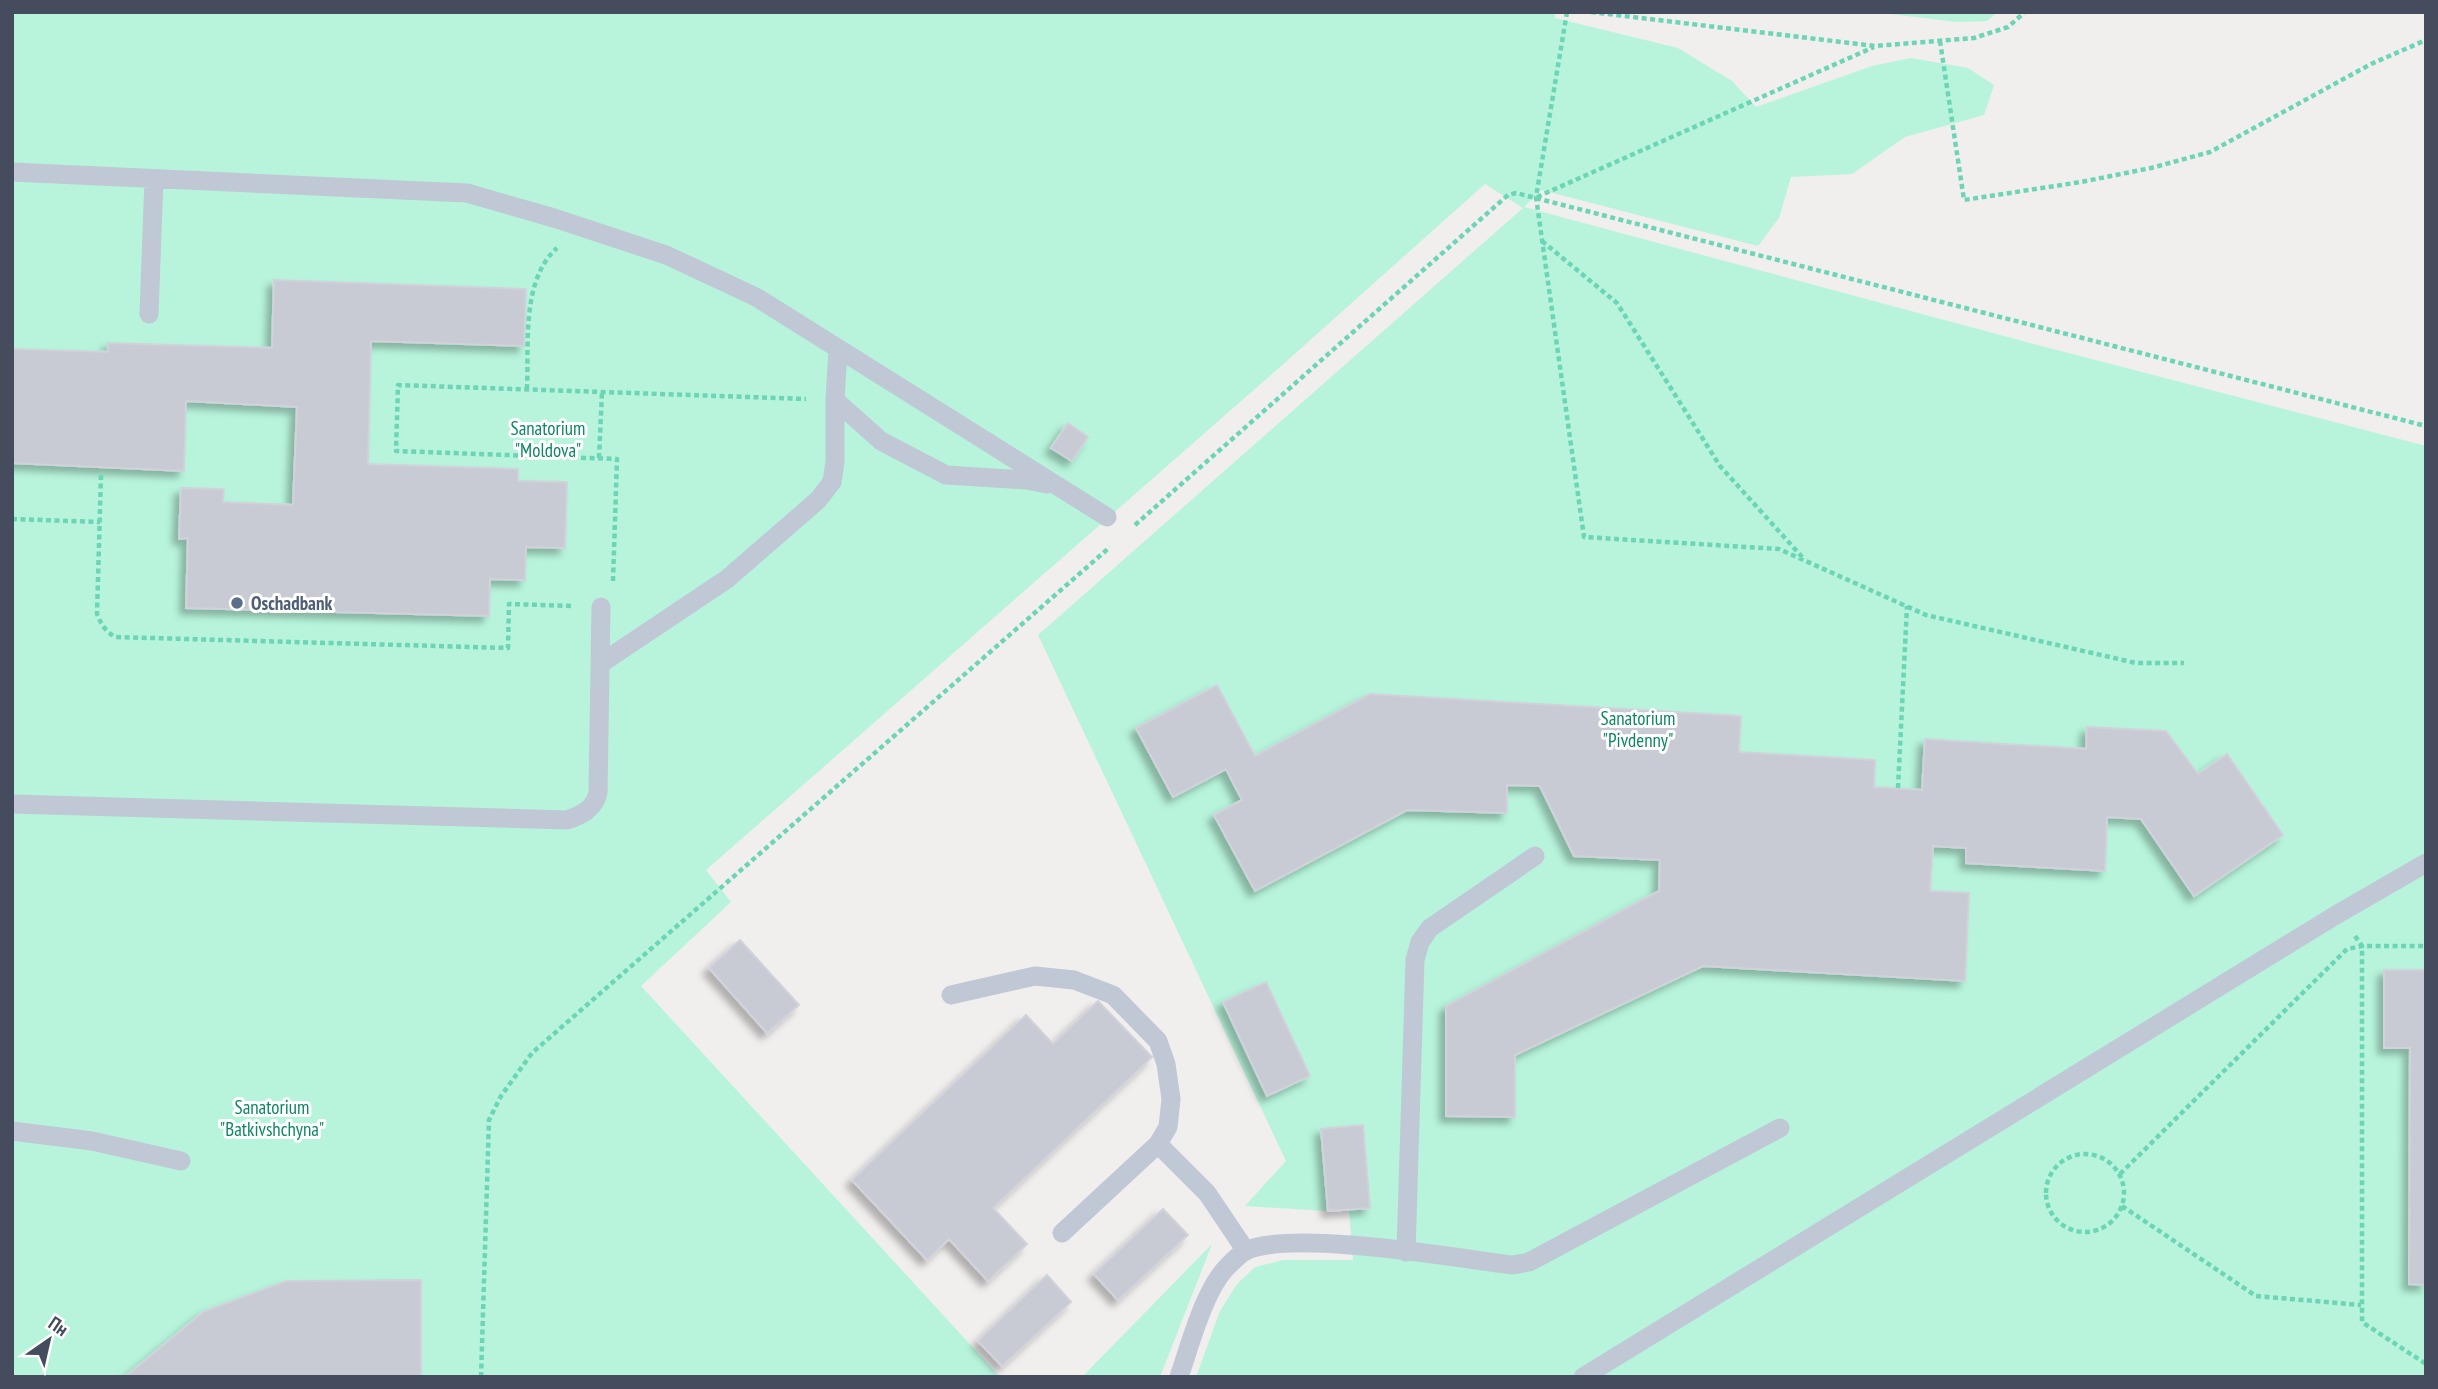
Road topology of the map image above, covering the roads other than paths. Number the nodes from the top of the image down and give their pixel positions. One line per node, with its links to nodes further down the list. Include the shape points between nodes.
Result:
1 (12, 172): 2 (lane)
2 (154, 178): 3 (lane); 4 (lane, via 467,192 666,256 756,297)
3 (149, 314)
4 (838, 349): 5 (lane); 6 (lane)
5 (835, 400): 6 (lane, via 881,442 946,475); 9 (lane, via 832,482 818,500 727,579)
6 (1057, 486): 7 (lane)
7 (1107, 517)
8 (601, 607): 9 (lane)
9 (600, 664): 10 (lane, via 598,793 590,808 567,820)
10 (12, 804)
11 (1535, 856): 20 (lane, via 1430,928 1420,942 1415,960)
12 (2426, 863): 22 (lane)
13 (951, 995): 16 (lane, via 1035,976 1074,980 1113,995 1158,1041 1166,1064 1171,1099 1168,1127)
14 (1780, 1128): 20 (lane, via 1529,1262 1512,1265)
15 (12, 1131): 17 (lane, via 92,1141)
16 (1158, 1144): 18 (lane); 19 (lane, via 1207,1192)
17 (181, 1161)
18 (1062, 1233)
19 (1245, 1251): 20 (lane, via 1289,1242); 21 (lane, via 1214,1283)
20 (1406, 1252)
21 (1179, 1377)
22 (1583, 1377)

